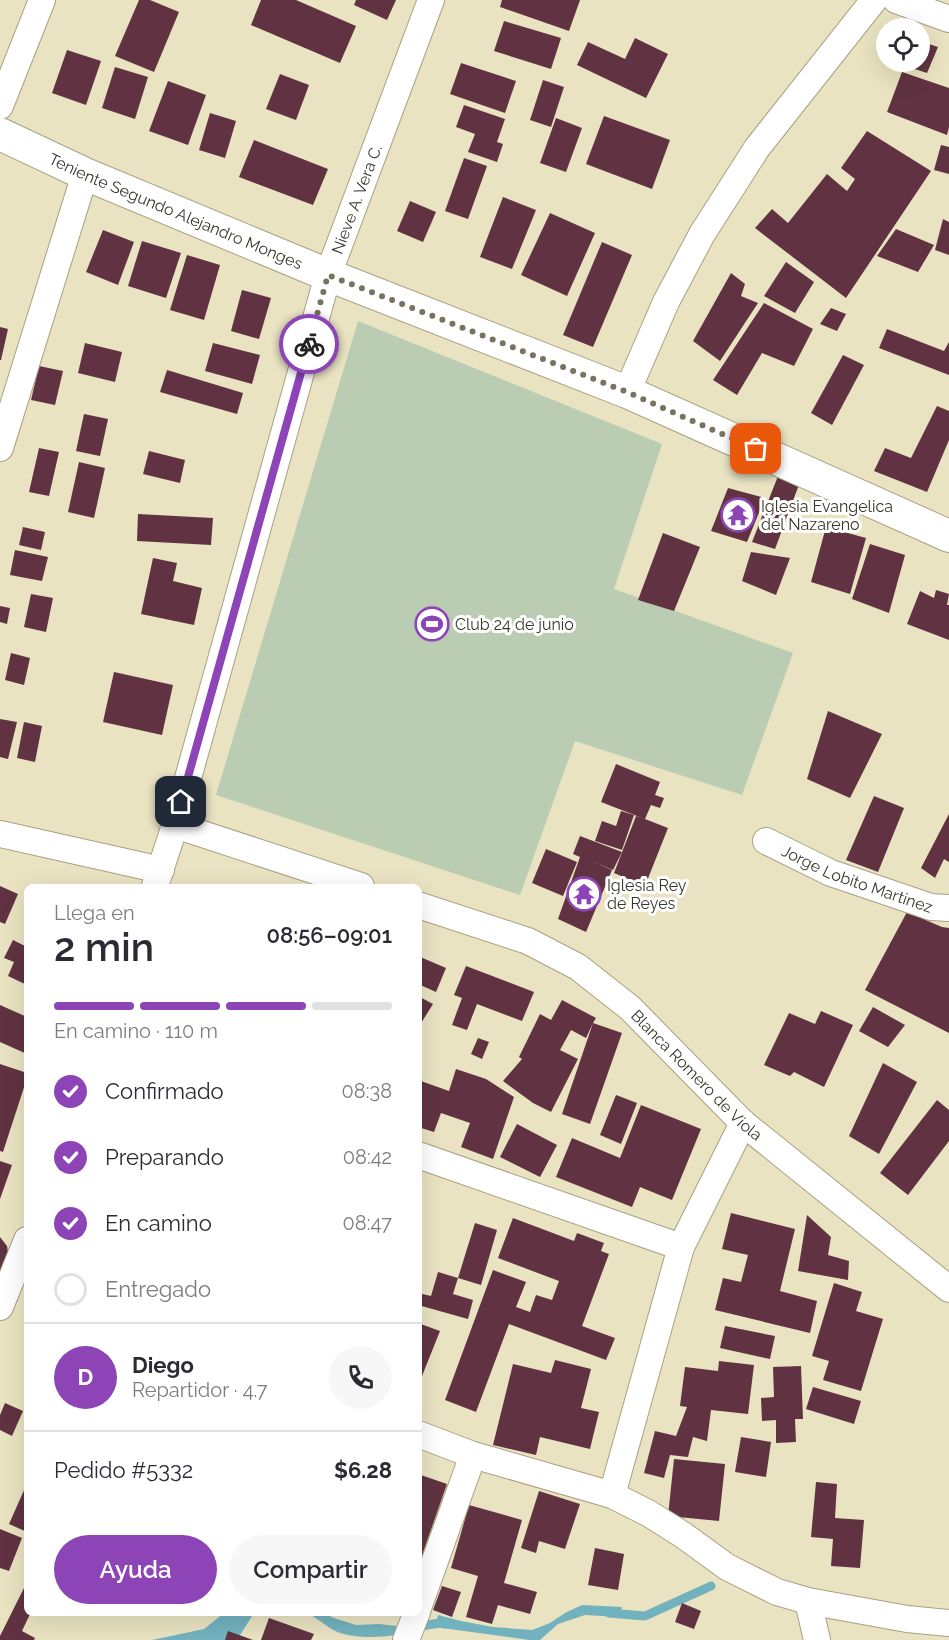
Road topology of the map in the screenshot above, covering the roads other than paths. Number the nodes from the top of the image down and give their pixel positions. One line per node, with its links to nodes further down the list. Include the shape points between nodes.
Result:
1 (42, 0): 6 (street)
2 (431, 0): 9 (street, Nieve A. Vera C.)
3 (874, 0): 10 (street, via 758,148 702,234 666,302)
4 (896, 0): 5 (street)
5 (949, 19)
6 (0, 106)
7 (0, 134): 8 (street, Teniente Segundo Alejandro Monges)
8 (85, 174): 9 (street, Teniente Segundo Alejandro Monges); 11 (street)
9 (328, 275): 10 (street, Teniente Segundo Alejandro Monges); 13 (street, Nieve A. Vera C.)
10 (627, 392): 12 (street, Teniente Segundo Alejandro Monges)
11 (0, 448)
12 (949, 536)
13 (175, 825): 16 (street, Nieve A. Vera C.); 17 (street)
14 (0, 834): 16 (street)
15 (766, 841): 19 (street, Jorge Lobito Martinez, via 831,873 931,907)
16 (158, 878)
17 (355, 884)
18 (422, 906): 20 (street, Blanca Romero de Viola, via 528,941 578,967 630,1008)
19 (949, 908)
20 (743, 1123): 23 (street); 24 (street, Blanca Romero de Viola)
21 (422, 1156): 23 (street)
22 (24, 1247): 25 (street)
23 (681, 1247): 28 (street)
24 (949, 1289)
25 (0, 1307)
26 (422, 1436): 27 (street)
27 (473, 1455): 28 (street); 29 (street)
28 (612, 1495): 30 (street, via 683,1535 727,1567 777,1592)
29 (422, 1597)
30 (808, 1601): 32 (street); 34 (street)
31 (415, 1616): 33 (street)
32 (949, 1623)
33 (406, 1640)
34 (817, 1640)

